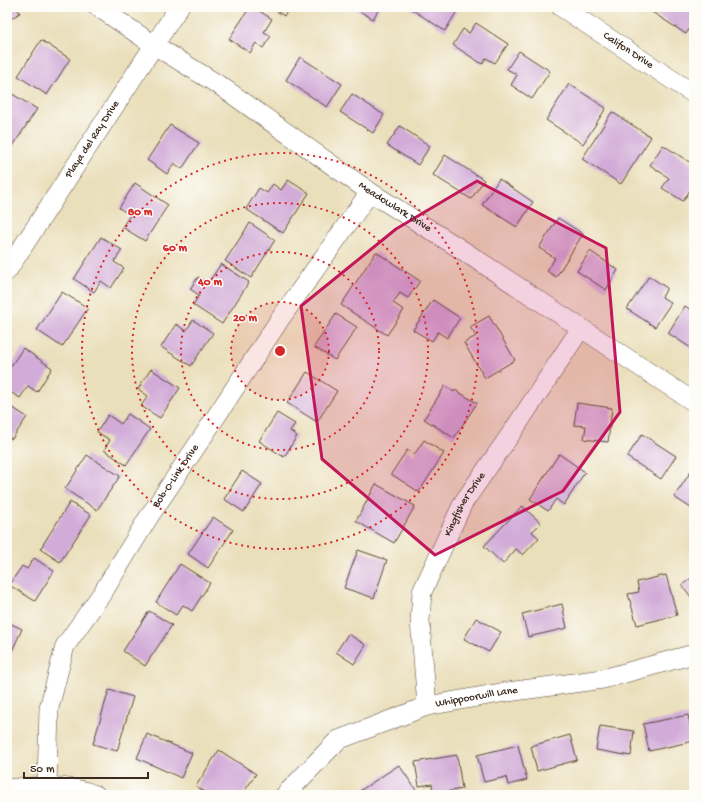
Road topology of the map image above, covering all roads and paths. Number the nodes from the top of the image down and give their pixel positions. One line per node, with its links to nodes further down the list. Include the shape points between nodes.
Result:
1 (98, 7): 4 (street, Meadowlark Drive)
2 (179, 7): 4 (street, Playa del Ray Drive)
3 (562, 7): 5 (street, Califon Drive)
4 (154, 45): 6 (street, Meadowlark Drive, via 222,87); 7 (street, Playa del Ray Drive)
5 (694, 94)
6 (370, 192): 8 (street, Meadowlark Drive); 12 (street, Bob-O-Link Drive, via 280,319 150,514 103,592 65,646 49,708)
7 (7, 271)
8 (581, 328): 9 (street, Meadowlark Drive); 11 (street, Kingfisher Drive, via 463,503 422,592 420,621)
9 (694, 402)
10 (694, 654): 11 (street, Whippoorwill Lane, via 604,680 500,693)
11 (427, 706): 15 (street, Whippoorwill Lane, via 338,740)
12 (47, 785): 13 (street); 14 (street, via 82,789)
13 (7, 789)
14 (96, 795)
15 (285, 795)

